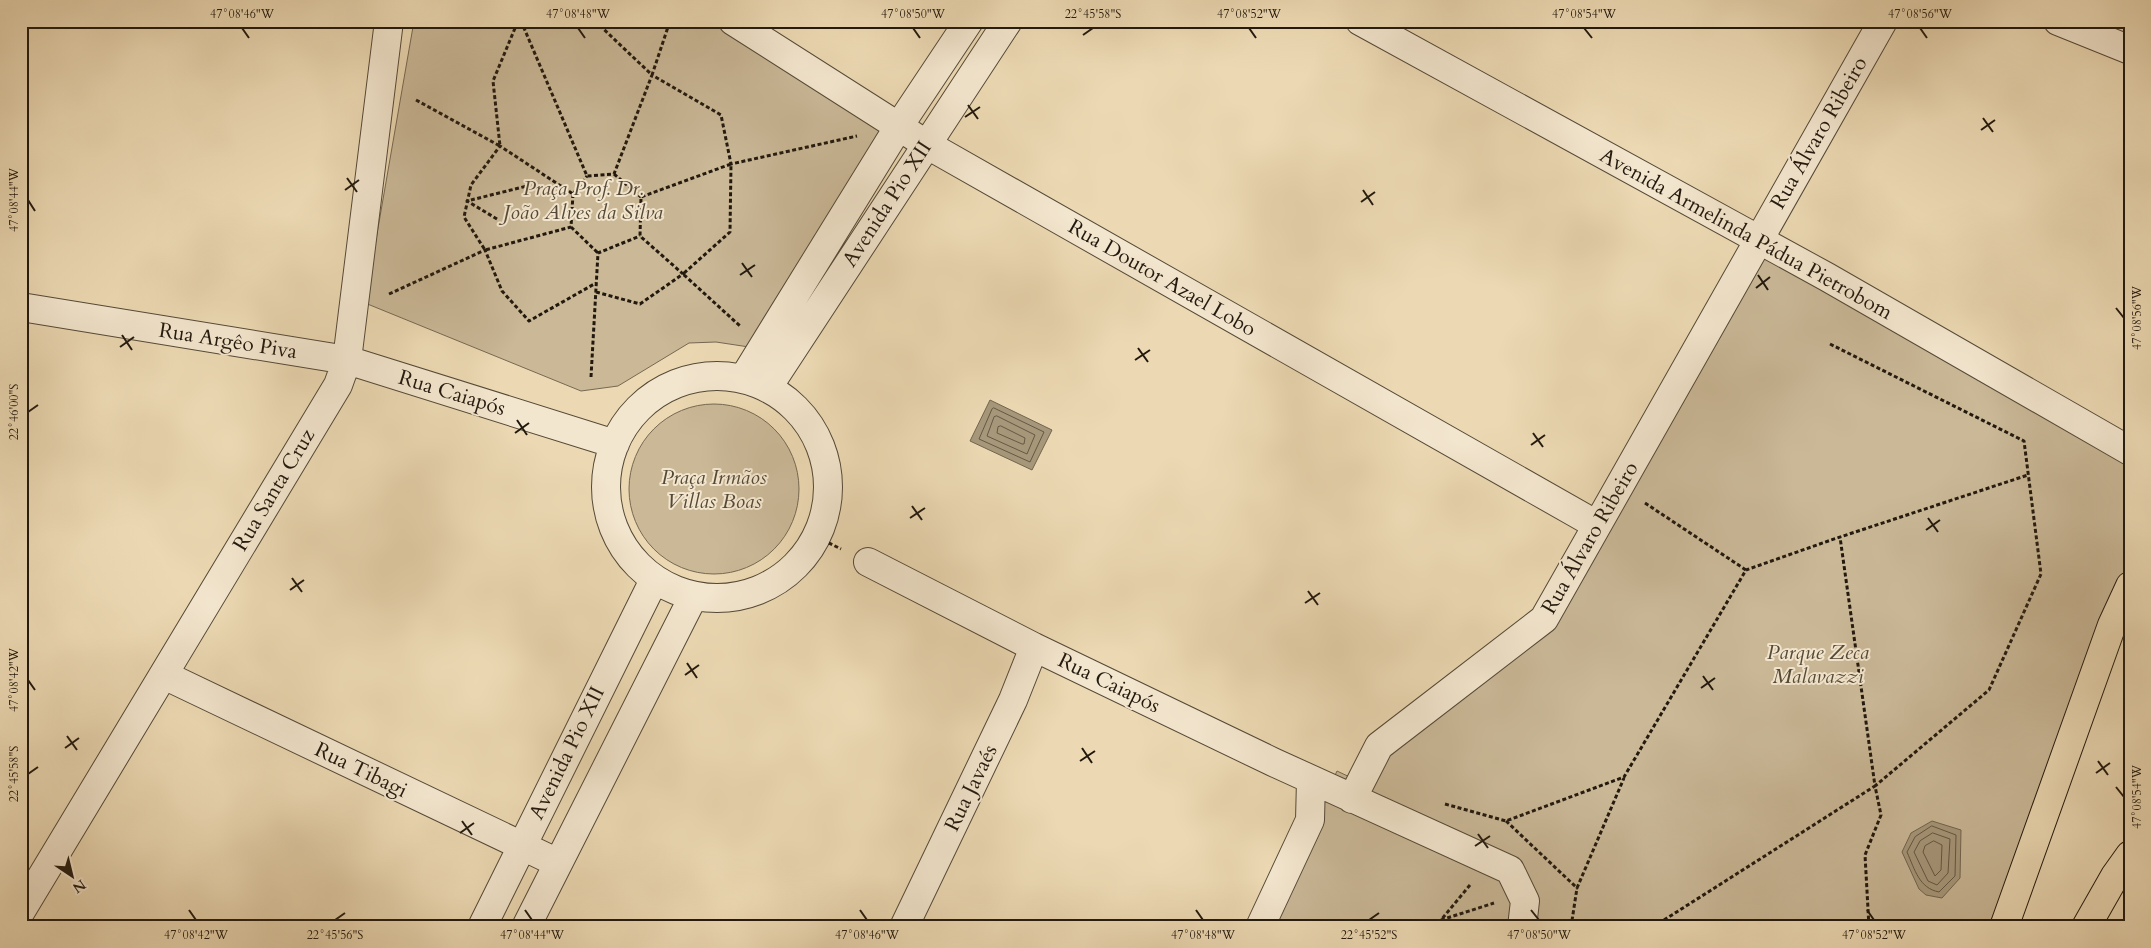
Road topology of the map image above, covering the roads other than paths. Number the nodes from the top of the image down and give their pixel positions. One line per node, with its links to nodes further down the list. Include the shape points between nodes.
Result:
1 (389, 21): 13 (street, Rua Santa Cruz)
2 (732, 21): 9 (street, Rua Doutor Azael Lobo)
3 (969, 21): 9 (street, Avenida Pio XII)
4 (1008, 21): 10 (street, Avenida Pio XII)
5 (1360, 21): 11 (street, Avenida Armelinda Pádua Pietrobom)
6 (1883, 21): 11 (street, Rua Álvaro Ribeiro)
7 (2058, 21): 8 (street)
8 (2130, 50)
9 (899, 126): 10 (street, Rua Doutor Azael Lobo); 14 (street, Avenida Pio XII)
10 (926, 144): 14 (street, Avenida Pio XII); 17 (street, Rua Doutor Azael Lobo)
11 (1758, 240): 16 (street, Avenida Armelinda Pádua Pietrobom); 17 (street, Rua Álvaro Ribeiro)
12 (21, 307): 13 (street, Rua Argêo Piva)
13 (346, 360): 15 (street, Rua Caiapós); 23 (street, Rua Santa Cruz, via 338,385)
14 (755, 383): 15 (street, via 712,376 681,382 654,396 630,418); 21 (street, via 796,408 817,436 827,469 828,504 817,537 795,567 764,588 729,598)
15 (615, 444): 19 (street, via 606,474 606,504 615,533 631,559)
16 (2130, 451)
17 (1597, 525): 25 (street, Rua Álvaro Ribeiro, via 1544,619 1379,746)
18 (868, 562): 22 (street, Rua Caiapós)
19 (654, 580): 21 (street); 26 (street, Avenida Pio XII)
20 (2130, 586): 35 (main road, via 2112,626)
21 (693, 597): 28 (street, Avenida Pio XII)
22 (1034, 647): 24 (street, Rua Caiapós); 32 (street, Rua Javaés, via 1013,700)
23 (164, 675): 26 (street, Rua Tibagi); 29 (street, Rua Santa Cruz)
24 (1311, 780): 25 (street, Rua Caiapós); 33 (street, via 1310,820)
25 (1352, 799): 34 (street, via 1510,870 1525,900)
26 (521, 847): 28 (street, Rua Tibagi); 30 (street, Avenida Pio XII)
27 (2130, 855): 36 (main road)
28 (558, 863): 31 (street, Avenida Pio XII)
29 (25, 898)
30 (482, 927)
31 (526, 927)
32 (904, 927)
33 (1260, 927)
34 (1522, 927)
35 (2004, 927)
36 (2086, 927)

